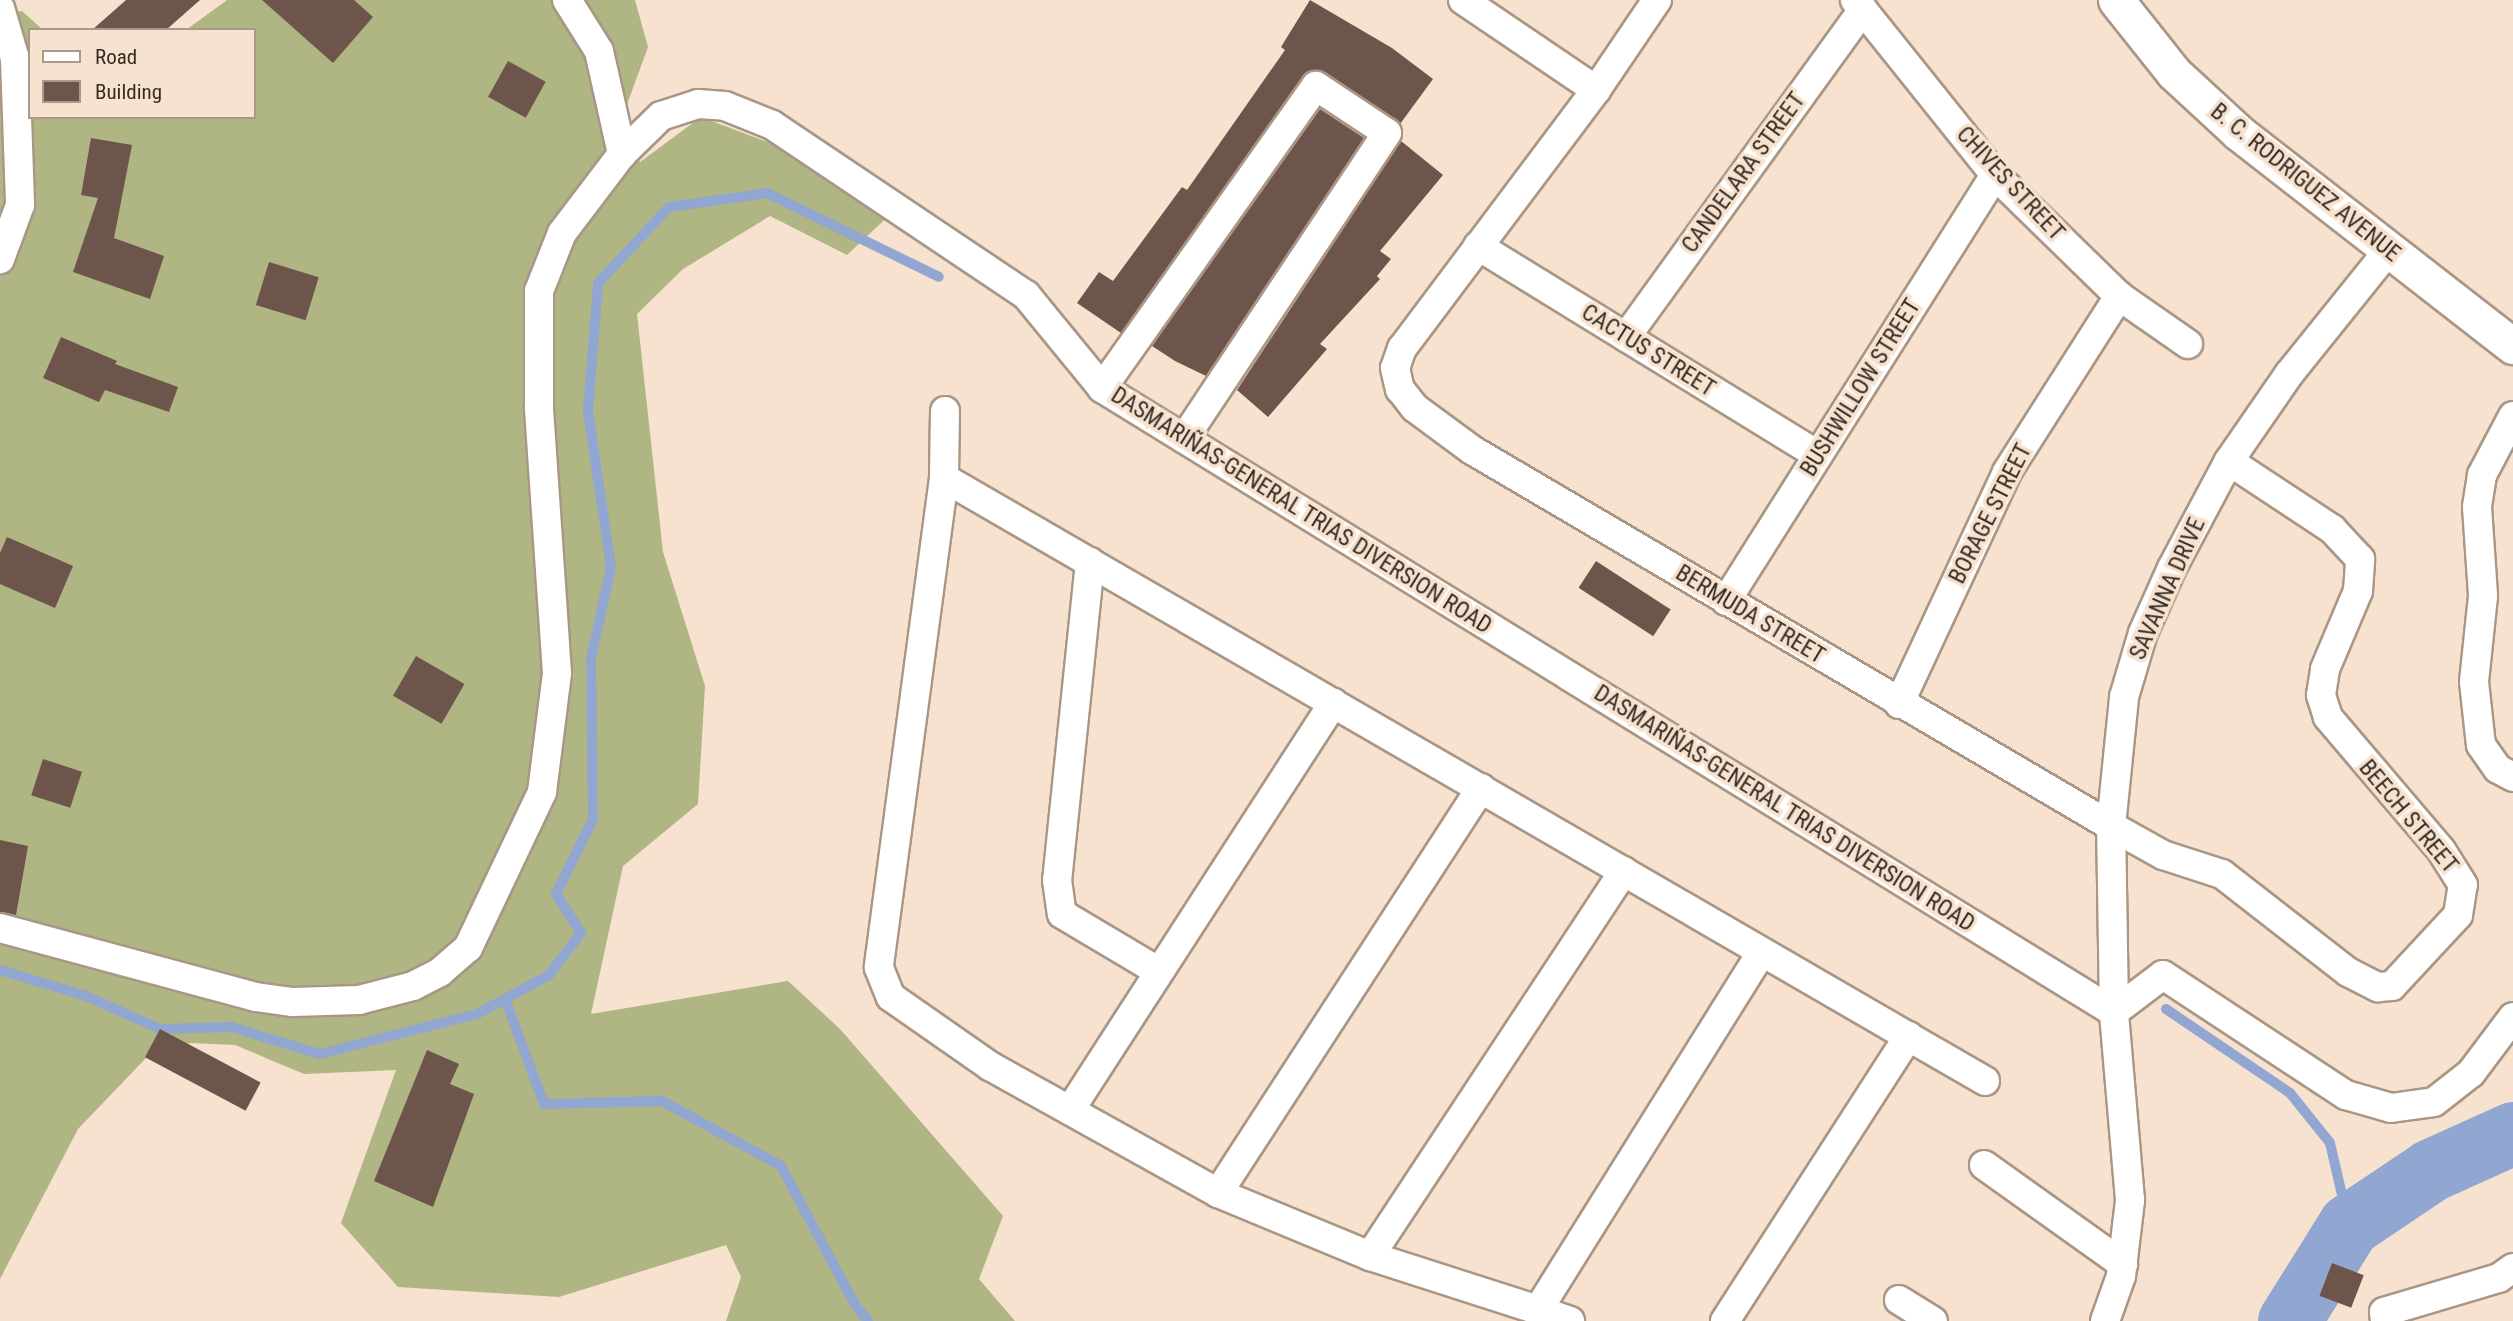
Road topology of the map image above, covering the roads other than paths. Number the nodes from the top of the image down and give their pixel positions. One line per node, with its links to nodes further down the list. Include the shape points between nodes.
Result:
1 (567, 0): 8 (street, via 599,51)
2 (1463, 0): 7 (street)
3 (1657, 0): 7 (street)
4 (2116, 0): 11 (street, B. C. RODRIGUEZ AVENUE, via 2174,73 2211,108)
5 (1859, 5): 9 (street, CHIVES STREET); 14 (street, CANDELARA STREET)
6 (0, 8): 12 (street, via 15,59 20,205)
7 (1596, 90): 10 (street)
8 (622, 154): 17 (street, DASMARIÑAS-GENERAL TRIAS DIVERSION ROAD, via 661,116 698,104 726,106 772,125 1026,295); 32 (street, DASMARIÑAS-GENERAL TRIAS DIVERSION ROAD, via 562,233 539,291 539,405 558,673 542,792 468,948 440,972 404,989 359,1000 293,1002 256,997)
9 (1996, 175): 13 (street, CHIVES STREET); 21 (street, BUSHWILLOW STREET)
10 (1478, 246): 14 (street, CACTUS STREET); 25 (street, BERMUDA STREET, via 1402,348 1395,368 1400,389 1415,408 1472,450)
11 (2388, 251): 16 (street, B. C. RODRIGUEZ AVENUE); 22 (street, SAVANNA DRIVE, via 2289,374)
12 (0, 259)
13 (2119, 296): 15 (street, CHIVES STREET); 27 (street, BORAGE STREET, via 2007,472)
14 (1626, 337): 21 (street, CACTUS STREET)
15 (2188, 344)
16 (2513, 346)
17 (1102, 388): 20 (street, DASMARIÑAS-GENERAL TRIAS DIVERSION ROAD); 20 (street, via 1315,86 1387,133)
18 (945, 411): 23 (street)
19 (2513, 416): 28 (street, via 2482,475 2477,507 2483,596 2474,682 2481,744 2498,769)
20 (1184, 439): 35 (street, DASMARIÑAS-GENERAL TRIAS DIVERSION ROAD)
21 (1818, 455): 25 (street, BUSHWILLOW STREET)
22 (2229, 461): 30 (street, SAVANNA DRIVE, via 2143,632 2124,697); 30 (street, BEECH STREET, via 2332,529 2360,559 2358,591 2325,669 2321,695 2340,736 2455,868 2463,885 2463,900 2458,915 2405,976 2392,986 2378,987 2348,972 2222,874 2163,855)
23 (944, 478): 24 (street); 39 (street, via 878,968 891,997 910,1012 990,1066)
24 (1090, 562): 26 (street); 34 (street, via 1057,880 1062,914)
25 (1726, 601): 27 (street, BERMUDA STREET)
26 (1333, 703): 29 (street); 34 (street)
27 (1899, 704): 30 (street, BERMUDA STREET)
28 (2513, 777)
29 (1481, 788): 31 (street); 41 (street)
30 (2111, 827): 35 (street, SAVANNA DRIVE)
31 (1624, 871): 33 (street); 42 (street)
32 (0, 928)
33 (1762, 952): 37 (street); 46 (street)
34 (1157, 971): 39 (street)
35 (2114, 1013): 36 (street, via 2163,975 2346,1096 2391,1108 2434,1101 2471,1073); 43 (street, SAVANNA DRIVE, via 2130,1200)
36 (2513, 1017)
37 (1909, 1036): 38 (street); 50 (street)
38 (1985, 1081)
39 (1070, 1110): 41 (street)
40 (1984, 1165): 43 (street)
41 (1218, 1193): 42 (street)
42 (1370, 1256): 46 (street)
43 (2123, 1264): 52 (street, SAVANNA DRIVE)
44 (2513, 1268): 47 (street)
45 (1899, 1300): 51 (street)
46 (1538, 1310): 49 (street)
47 (2419, 1312): 48 (street)
48 (2384, 1317)
49 (1570, 1321)
50 (1725, 1321)
51 (1933, 1321)
52 (2105, 1321)

